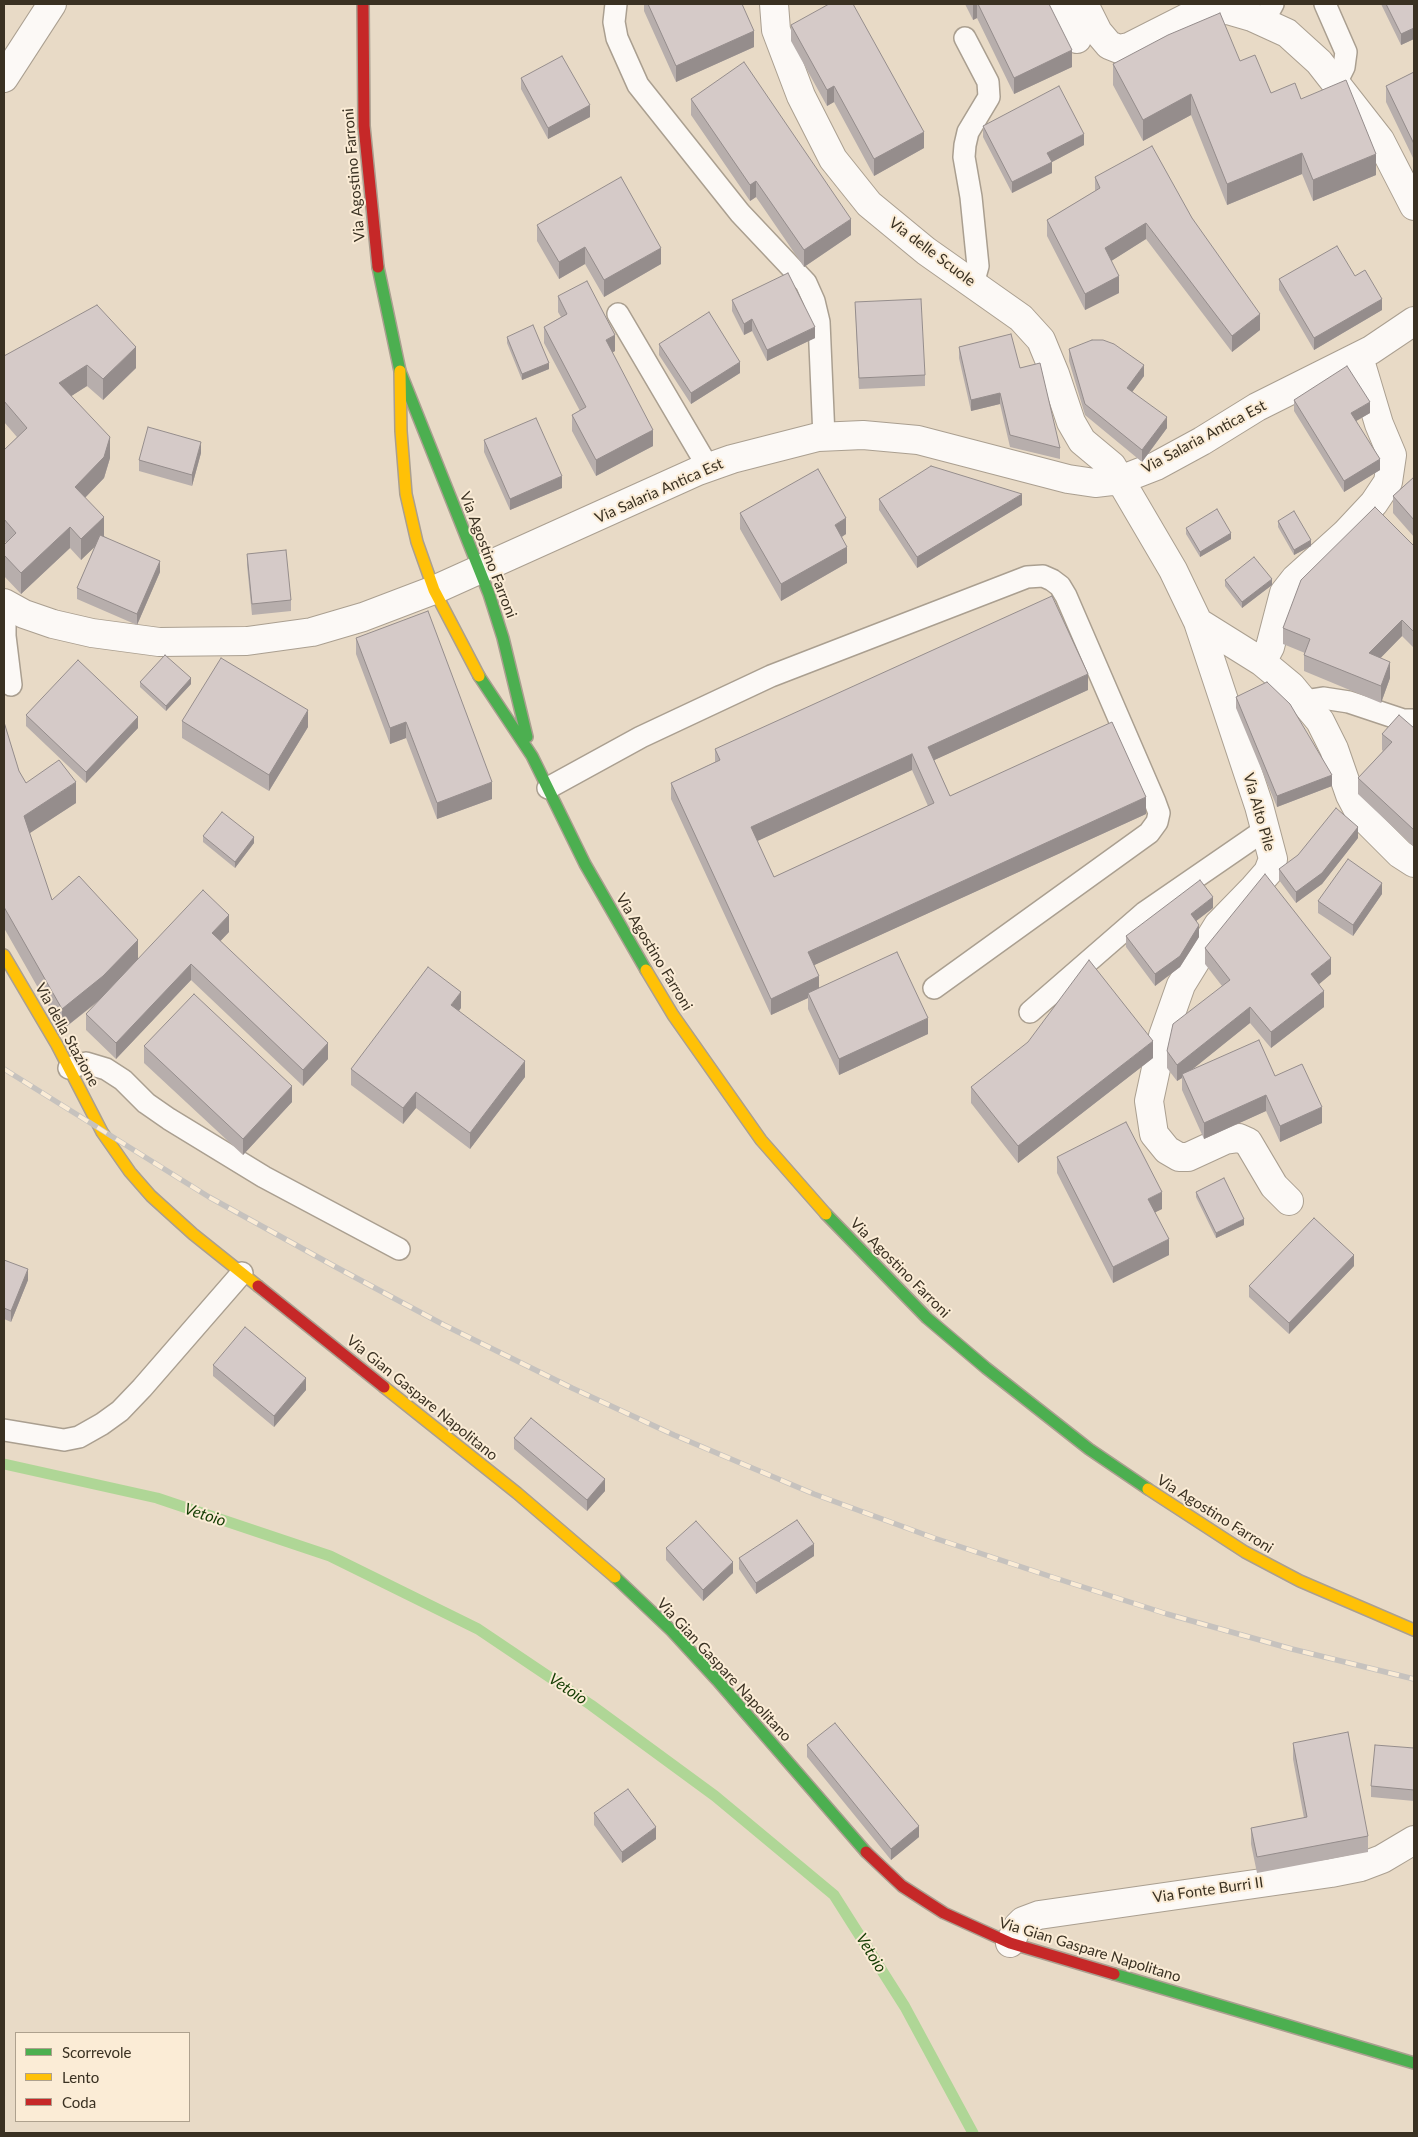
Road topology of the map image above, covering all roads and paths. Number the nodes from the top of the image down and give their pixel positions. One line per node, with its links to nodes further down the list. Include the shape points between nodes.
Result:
1 (52, 4): 11 (street)
2 (363, 4): 18 (street, Via Agostino Farroni, via 368,181 378,269)
3 (616, 4): 19 (lane, via 614,22 617,38 638,85 740,213 806,283 819,322)
4 (774, 4): 14 (street, Via delle Scuole, via 776,30 797,86 833,158 869,204)
5 (1060, 4): 10 (street)
6 (1084, 4): 8 (street, via 1098,32 1109,45 1119,49 1130,47 1200,11)
7 (1325, 4): 12 (lane, via 1346,52 1344,67)
8 (1268, 13): 12 (street)
9 (965, 38): 14 (lane, via 988,82 989,98 968,132 965,145 978,266)
10 (1077, 39)
11 (4, 78)
12 (1336, 83): 13 (street, via 1380,140)
13 (1414, 206)
14 (973, 284): 21 (street, Via delle Scuole, via 1021,318 1041,340 1071,422 1082,441 1112,466)
15 (618, 314): 20 (lane)
16 (1414, 322): 17 (street, Via Salaria Antica Est)
17 (1359, 357): 21 (street, Via Salaria Antica Est, via 1257,408 1156,466); 26 (street, via 1392,455 1388,482 1374,503 1295,579 1284,594 1270,647)
18 (400, 371): 22 (street, Via Agostino Farroni); 23 (street, Via Agostino Farroni, via 406,494 417,542)
19 (824, 437): 20 (street, Via Salaria Antica Est); 21 (street, Via Salaria Antica Est, via 863,434 918,440 1068,479 1095,483)
20 (708, 467): 22 (street, Via Salaria Antica Est)
21 (1120, 480): 25 (street, Via Alto Pile, via 1173,570)
22 (480, 570): 23 (street, Via Salaria Antica Est); 30 (street, Via Agostino Farroni, via 503,638)
23 (434, 590): 24 (street, Via Salaria Antica Est, via 337,626 247,641 159,642 92,633 38,620); 30 (street, Via Agostino Farroni, via 476,671)
24 (7, 605): 27 (lane, via 5,636)
25 (1198, 622): 26 (street); 32 (street, Via Alto Pile)
26 (1262, 662): 28 (street)
27 (11, 685)
28 (1304, 701): 29 (lane, via 1323,698 1341,701 1403,720); 33 (street, via 1320,721 1334,749 1360,814 1400,854)
29 (1414, 720)
30 (532, 756): 31 (street, Via Agostino Farroni)
31 (548, 788): 35 (lane, via 641,738 771,676 1027,577 1043,576 1052,580 1060,586 1074,614 1155,802 1159,813 1157,822 1149,833); 43 (street, Via Agostino Farroni, via 622,931 715,1078 761,1140 811,1198 926,1318 1089,1449 1192,1520 1300,1581)
32 (1266, 829): 36 (lane, via 1144,913); 39 (street, Via Alto Pile, via 1273,859 1268,872 1218,925 1181,985 1163,1036 1148,1101 1154,1134 1167,1150 1179,1157 1188,1157 1225,1140 1239,1138 1248,1142 1274,1186)
33 (1414, 863)
34 (4, 955): 37 (street, Via della Stazione)
35 (934, 988)
36 (1030, 1012)
37 (69, 1068): 38 (street, Via della Stazione); 40 (lane, via 86,1063 106,1069 169,1119 264,1177)
38 (102, 1132): 41 (street, Via Gian Gaspare Napolitano, via 151,1196)
39 (1289, 1201)
40 (399, 1249)
41 (242, 1273): 42 (lane, via 142,1388 102,1424 79,1437 64,1440); 45 (street, Via Gian Gaspare Napolitano, via 517,1493 618,1580 672,1631 869,1855 902,1886 944,1913)
42 (4, 1430)
43 (1414, 1630)
44 (1414, 1840): 45 (street, Via Fonte Burri II, via 1382,1859 1331,1873 1039,1915 1023,1921)
45 (1010, 1943): 46 (street, Via Gian Gaspare Napolitano)
46 (1414, 2063)

